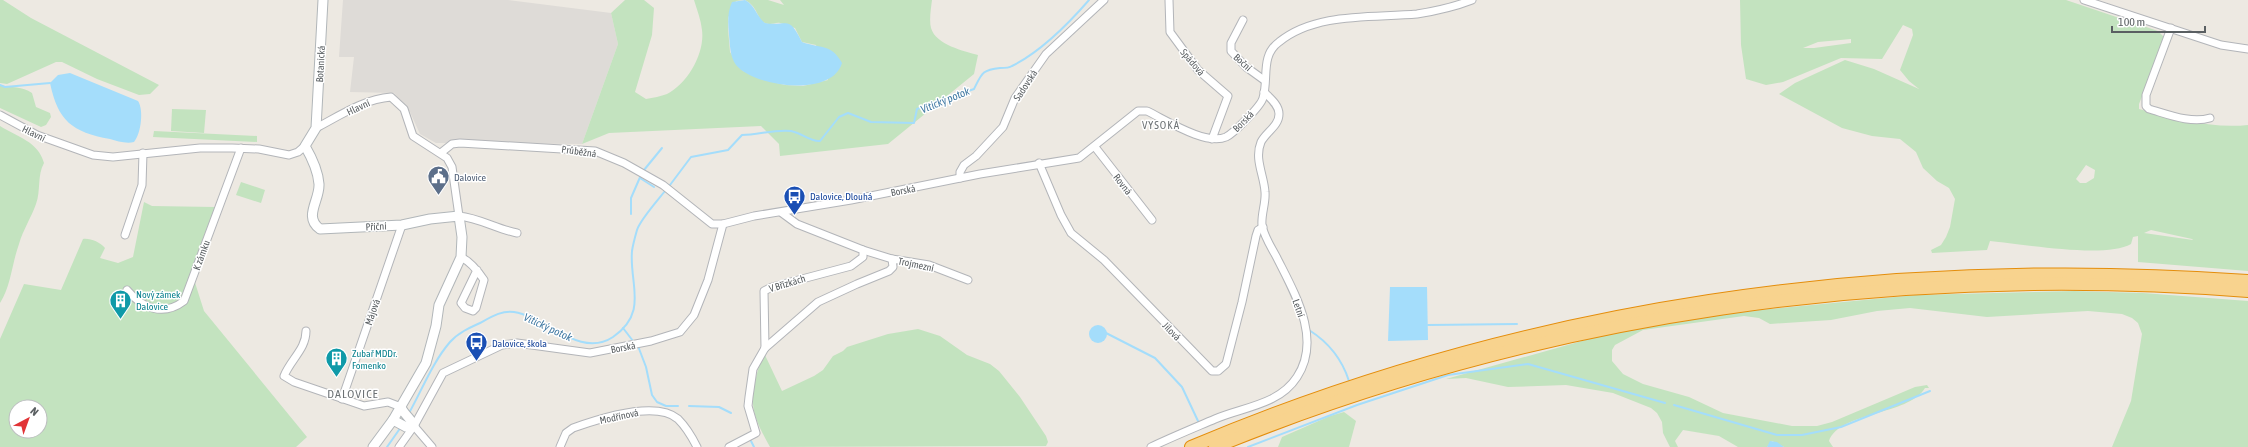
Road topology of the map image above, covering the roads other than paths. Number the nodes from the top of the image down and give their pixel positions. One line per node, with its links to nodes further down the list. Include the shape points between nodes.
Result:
1 (324, 0): 13 (street, Botanická)
2 (1104, 0): 21 (street, Sadovská, via 1046,54 1015,98 1002,127 976,156 964,165)
3 (1169, 0): 14 (street, Spádová, via 1170,32 1198,70 1228,96)
4 (1472, 0): 9 (street, Borská, via 1450,8 1326,21 1301,28 1279,41 1268,53)
5 (2084, 0): 7 (street)
6 (1243, 20): 9 (street, Boční, via 1231,43 1231,51 1246,67)
7 (2171, 28): 8 (street, via 2221,45); 12 (street, via 2146,95 2146,106 2192,120 2202,121)
8 (2248, 50)
9 (1264, 80): 10 (street, Borská)
10 (1264, 92): 14 (street, Borská, via 1263,100 1243,123 1226,137); 27 (street, Letní, via 1276,104 1279,114 1277,122 1261,142 1258,152 1265,194)
11 (0, 115): 19 (street, Hlavní, via 37,136 93,155 113,157)
12 (2210, 118)
13 (316, 128): 15 (street); 18 (street, Hlavní, via 367,102 391,98 404,109 413,136)
14 (1212, 139): 16 (street, Borská, via 1202,137 1147,111 1138,111 1116,126)
15 (305, 146): 17 (street, Hlavní, via 289,155); 26 (street, Příční, via 317,170 319,186 311,218 314,225 320,229)
16 (1095, 147): 20 (street, Borská, via 1079,158); 24 (street, Rovná)
17 (241, 148): 19 (street, Hlavní, via 200,148); 36 (street, K zámku, via 184,301 170,308 151,308 144,306)
18 (442, 152): 23 (street, via 452,167); 25 (street, Průběžná, via 448,146 460,143 595,151 624,163 663,185 712,224)
19 (143, 153): 29 (street, via 142,185)
20 (1039, 164): 21 (street, Borská); 27 (street, Jílová, via 1061,216 1071,232 1104,260 1212,371 1226,364 1256,236 1258,230)
21 (960, 178): 22 (street, Borská)
22 (782, 212): 25 (street, Borská); 30 (street, via 797,224)
23 (459, 216): 26 (street, Příční); 28 (street, Příční, via 470,217 494,228); 31 (street)
24 (1152, 220)
25 (723, 224): 41 (street, Borská, via 708,280 694,315 680,332 651,341 590,353 524,344 502,345 443,373)
26 (402, 225): 40 (street, Májová)
27 (1263, 227): 49 (street, Letní, via 1302,313 1308,346 1306,361 1297,378 1285,392 1275,398 1216,418)
28 (517, 233)
29 (125, 235)
30 (863, 250): 32 (street, Trojmezní); 39 (street, V Břízkách, via 863,258 851,266 764,291)
31 (461, 257): 33 (street); 41 (street, via 438,305 436,326 426,363)
32 (892, 259): 34 (street, Trojmezní, via 929,265); 39 (street, via 893,267 889,272 818,302)
33 (477, 270): 33 (street, via 461,303 473,311 484,280)
34 (968, 280)
35 (2248, 281): 50 (highway, via 2129,274 1962,275 1820,286 1682,304 1560,329 1448,357 1340,391)
36 (127, 290)
37 (2248, 291): 51 (highway, via 2127,283 2002,283 1886,289 1748,304 1623,325 1498,354 1343,399)
38 (306, 331): 40 (street, via 306,342 288,366 284,376)
39 (765, 348): 48 (street, via 753,369 748,406 756,433)
40 (342, 399): 41 (street, via 364,406 388,402)
41 (407, 418): 42 (street); 42 (street); 44 (street, Borská); 45 (street)
42 (395, 421): 43 (street)
43 (373, 447)
44 (398, 447)
45 (432, 447)
46 (560, 447): 47 (street, Modřínová, via 566,433 573,428 637,411 652,410 677,418 688,430)
47 (697, 447)
48 (729, 447)
49 (1151, 447)
50 (1191, 447)
51 (1215, 447)

